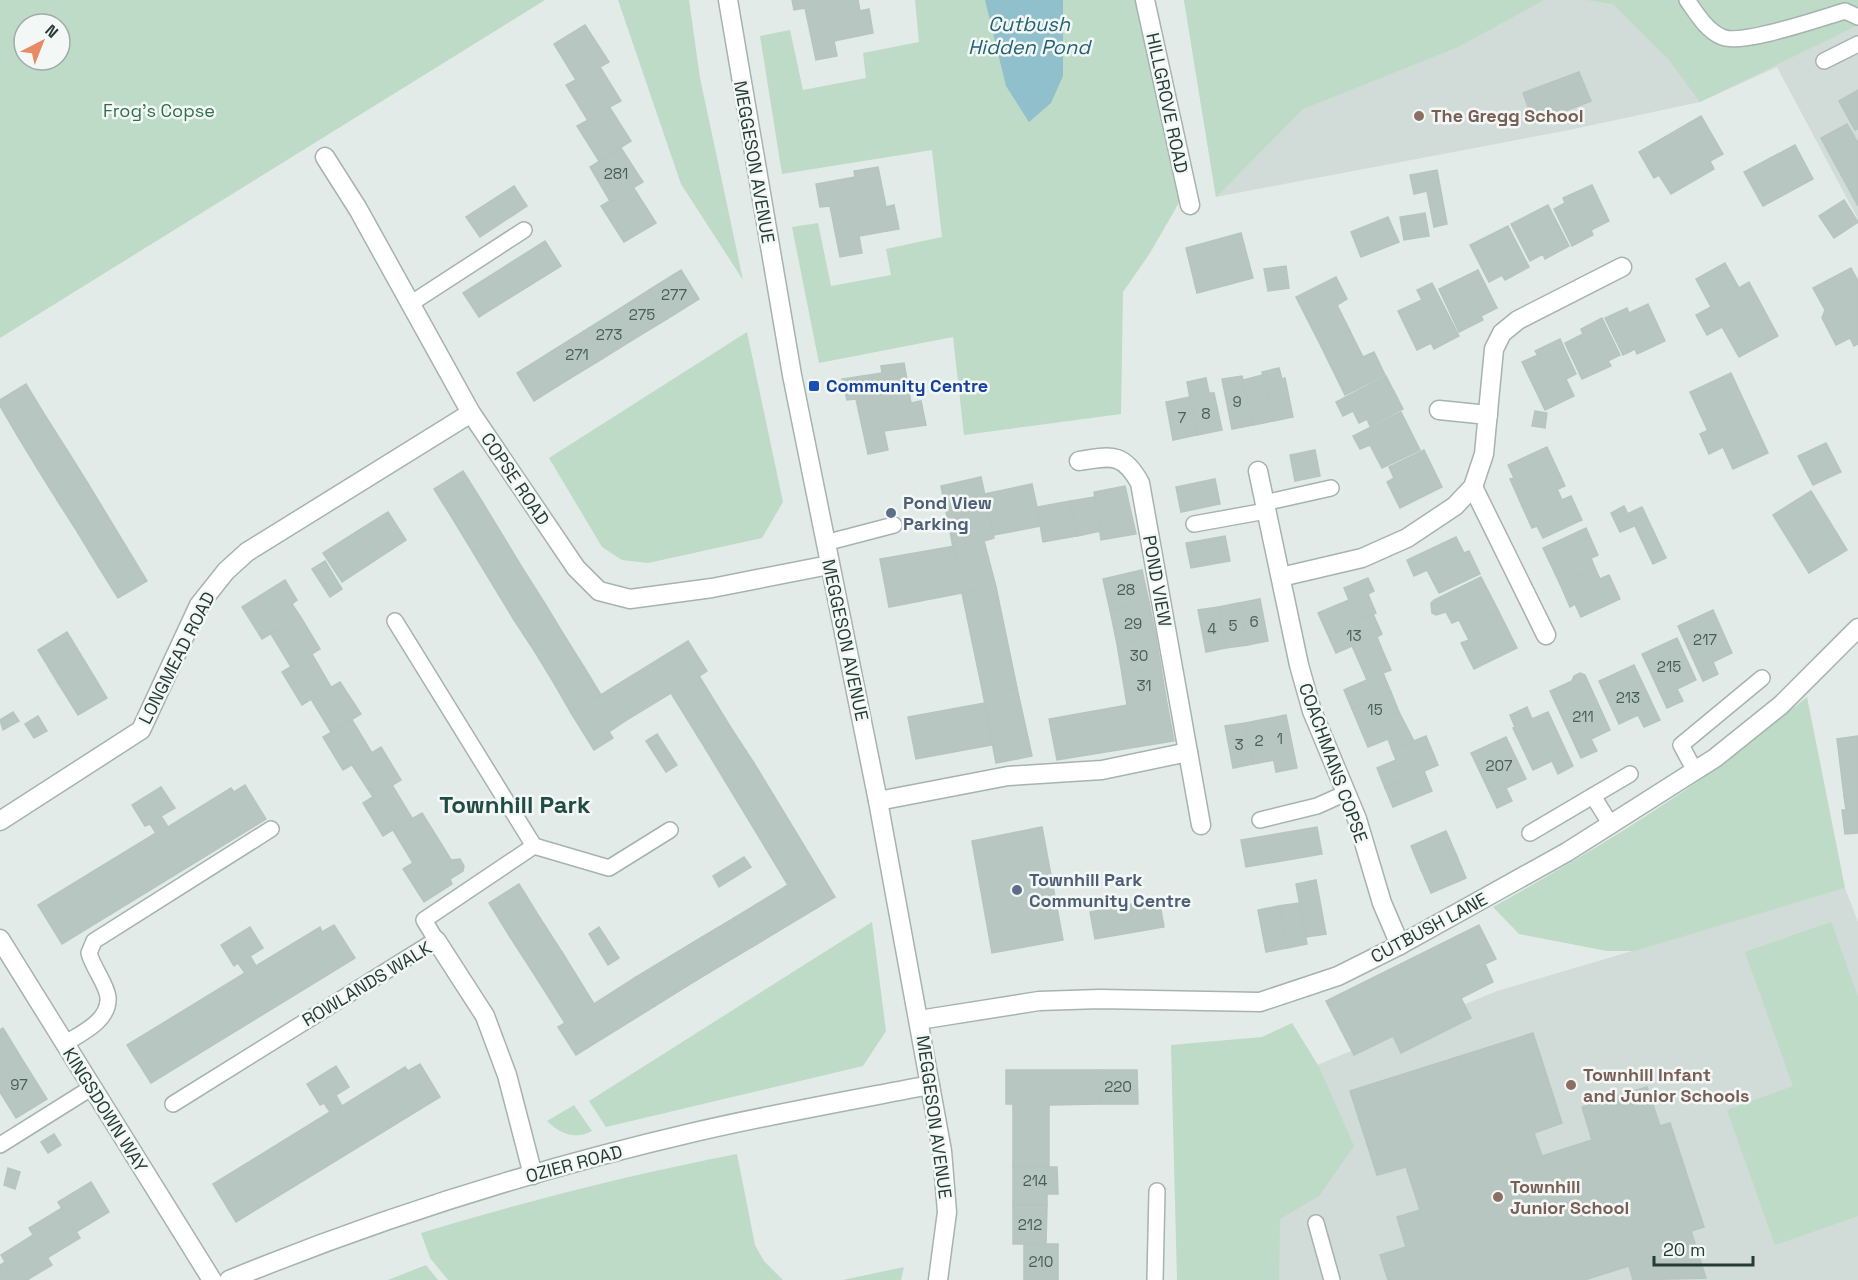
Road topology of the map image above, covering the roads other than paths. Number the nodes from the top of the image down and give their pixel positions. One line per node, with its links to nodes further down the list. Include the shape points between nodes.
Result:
1 (728, 0): 22 (street, MEGGESON AVENUE, via 779,303)
2 (1145, 0): 8 (street, HILLGROVE ROAD)
3 (1687, 0): 4 (lane, via 1709,30 1724,39 1746,39 1845,11)
4 (1858, 16)
5 (1858, 44): 6 (lane)
6 (1824, 62)
7 (325, 157): 11 (street, COPSE ROAD)
8 (1190, 206)
9 (524, 230): 11 (lane)
10 (1622, 267): 14 (street, via 1518,320 1502,333 1494,349)
11 (410, 304): 13 (street, COPSE ROAD)
12 (1439, 410): 14 (street)
13 (471, 413): 23 (street, COPSE ROAD, via 576,568 599,591 630,599); 36 (street, LONGMEAD ROAD, via 247,552 199,605 141,730)
14 (1488, 415): 17 (street, via 1484,454)
15 (1079, 461): 29 (street, POND VIEW, via 1110,456 1122,460 1131,466 1140,483)
16 (1258, 471): 19 (street, COACHMANS COPSE)
17 (1473, 487): 24 (street, via 1455,506 1407,538 1362,558); 27 (street)
18 (1331, 488): 19 (lane)
19 (1265, 507): 21 (lane); 24 (street, COACHMANS COPSE)
20 (894, 525): 22 (lane)
21 (1194, 525)
22 (825, 543): 23 (street, MEGGESON AVENUE)
23 (829, 565): 34 (street, MEGGESON AVENUE)
24 (1281, 578): 32 (street, COACHMANS COPSE, via 1312,711)
25 (395, 621): 42 (lane)
26 (1858, 628): 30 (street, CUTBUSH LANE, via 1781,705)
27 (1546, 635)
28 (1762, 678): 30 (lane, via 1682,745)
29 (1188, 752): 34 (street, via 1101,770 1008,776); 37 (street, POND VIEW)
30 (1695, 771): 38 (street, CUTBUSH LANE)
31 (1630, 774): 33 (lane)
32 (1346, 793): 35 (lane, via 1317,806); 45 (street, COACHMANS COPSE)
33 (1593, 796): 38 (lane); 41 (lane)
34 (878, 801): 46 (street, MEGGESON AVENUE)
35 (1260, 820)
36 (0, 821)
37 (1201, 825)
38 (1611, 825): 45 (street, CUTBUSH LANE)
39 (272, 830): 47 (lane, via 94,942 89,953 108,998 105,1011 97,1023)
40 (670, 830): 42 (lane, via 609,868)
41 (1530, 833)
42 (534, 846): 44 (lane, via 424,920)
43 (0, 939): 47 (street, KINGSDOWN WAY)
44 (436, 940): 50 (lane, ROWLANDS WALK); 52 (street, ROWLANDS WALK, via 485,1016 507,1075)
45 (1400, 945): 46 (street, CUTBUSH LANE, via 1338,976 1260,1002 1039,1001)
46 (919, 1020): 48 (street, MEGGESON AVENUE)
47 (64, 1044): 49 (street, KINGSDOWN WAY)
48 (930, 1085): 52 (street, OZIER ROAD, via 696,1132); 57 (street, MEGGESON AVENUE, via 942,1151 947,1212)
49 (91, 1088): 51 (lane); 55 (street, KINGSDOWN WAY)
50 (173, 1104)
51 (0, 1145)
52 (533, 1175): 56 (street, OZIER ROAD, via 343,1234)
53 (1156, 1191): 58 (lane)
54 (1316, 1223): 59 (lane)
55 (212, 1280)
56 (229, 1280)
57 (938, 1280)
58 (1155, 1280)
59 (1332, 1280)

